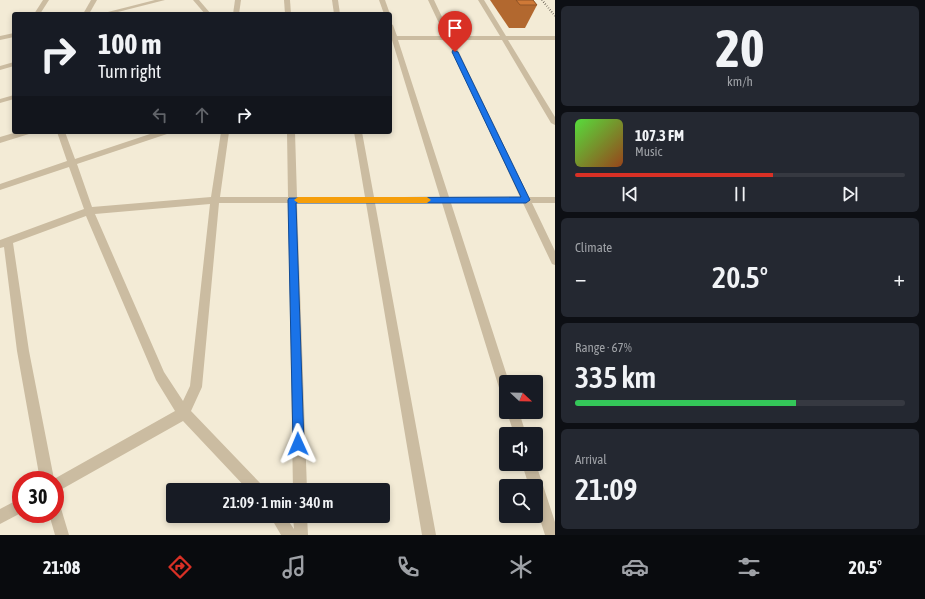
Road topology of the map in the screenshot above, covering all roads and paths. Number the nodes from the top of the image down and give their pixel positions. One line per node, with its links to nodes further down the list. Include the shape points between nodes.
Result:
1 (46, 0): 12 (street)
2 (94, 0): 13 (street)
3 (162, 0): 11 (street)
4 (196, 0): 15 (street)
5 (238, 0): 16 (street)
6 (287, 0): 17 (street)
7 (335, 0): 18 (street)
8 (382, 0): 19 (street)
9 (431, 0): 23 (street)
10 (481, 0): 24 (street)
11 (139, 3): 14 (street)
12 (38, 12)
13 (87, 12)
14 (110, 12)
15 (206, 12)
16 (236, 12)
17 (288, 12)
18 (337, 12)
19 (386, 12)
20 (12, 35): 21 (street)
21 (0, 38)
22 (392, 38): 23 (street); 43 (street)
23 (449, 38): 24 (street); 44 (street)
24 (505, 38): 25 (street); 30 (street)
25 (555, 39)
26 (12, 65): 27 (street)
27 (0, 68)
28 (12, 98): 29 (street)
29 (0, 101)
30 (555, 123)
31 (20, 134): 37 (street)
32 (63, 134): 38 (street)
33 (158, 134): 38 (street)
34 (225, 134): 40 (street)
35 (291, 134): 41 (street)
36 (358, 134): 42 (street)
37 (0, 140)
38 (72, 163): 39 (street); 46 (street)
39 (0, 186)
40 (215, 200): 41 (street); 46 (street); 50 (street, via 196,387)
41 (292, 200): 42 (street); 55 (street)
42 (369, 200): 43 (street); 64 (street)
43 (446, 200): 44 (street); 49 (street)
44 (526, 200): 45 (street); 48 (street)
45 (555, 200)
46 (89, 211): 47 (street); 50 (street, via 160,376)
47 (4, 242): 51 (street)
48 (555, 261)
49 (501, 375)
50 (184, 413): 53 (street); 54 (street)
51 (45, 471)
52 (531, 471): 65 (street)
53 (64, 481)
54 (250, 483)
55 (300, 483)
56 (12, 511): 57 (street)
57 (0, 517)
58 (59, 523): 61 (street)
59 (281, 523): 62 (street)
60 (300, 523): 63 (street)
61 (62, 535)
62 (289, 535)
63 (301, 535)
64 (429, 535)
65 (552, 535)

